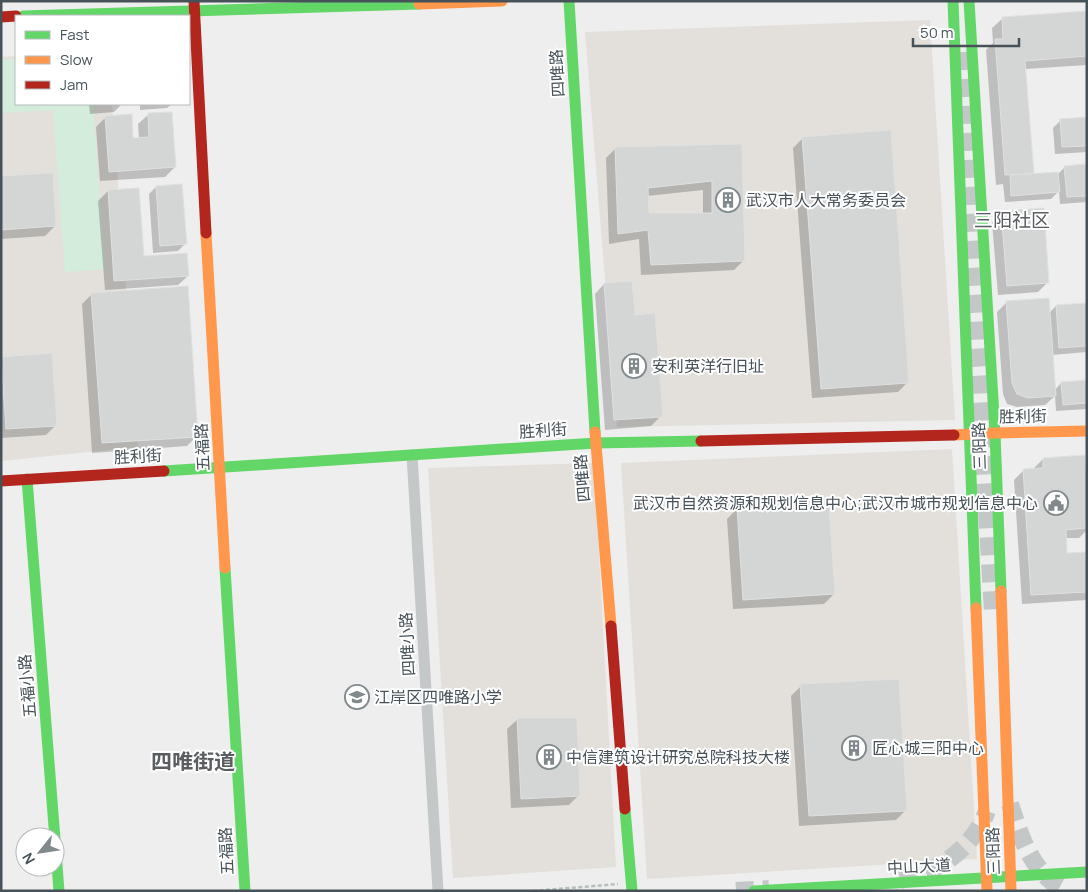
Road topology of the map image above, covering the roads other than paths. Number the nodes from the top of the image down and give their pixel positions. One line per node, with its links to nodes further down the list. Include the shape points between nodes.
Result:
1 (502, 1): 5 (street)
2 (569, 1): 12 (street, 四唯路)
3 (953, 1): 11 (street, 三阳路)
4 (969, 1): 10 (street, 三阳路)
5 (194, 6): 6 (street); 14 (street, 五福路)
6 (40, 15)
7 (15, 16): 8 (street)
8 (1, 17)
9 (1087, 431): 10 (street, 胜利街)
10 (995, 433): 11 (street, 胜利街); 18 (street, 三阳路)
11 (970, 435): 12 (street, 胜利街); 19 (street, 三阳路)
12 (596, 443): 13 (street, 胜利街); 20 (street, 四唯路)
13 (412, 455): 14 (street, 胜利街); 23 (street, 四唯小路)
14 (219, 468): 15 (street, 胜利街); 22 (street, 五福路)
15 (27, 479): 16 (street, 胜利街); 21 (street, 五福小路)
16 (1, 481)
17 (1087, 872): 18 (street, 中山大道)
18 (1010, 877): 19 (street, 中山大道); 26 (street, 三阳路)
19 (986, 878): 24 (street, 中山大道); 25 (street, 三阳路)
20 (632, 887)
21 (59, 891)
22 (245, 891)
23 (438, 891)
24 (754, 891)
25 (987, 891)
26 (1011, 891)

